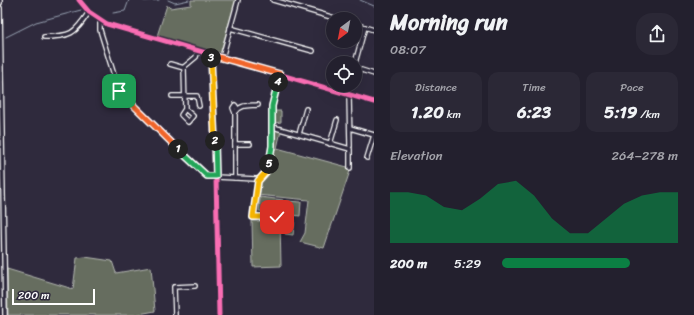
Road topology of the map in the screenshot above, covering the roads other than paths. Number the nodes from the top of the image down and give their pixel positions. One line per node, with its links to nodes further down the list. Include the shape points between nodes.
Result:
1 (79, 0): 5 (street)
2 (238, 0): 10 (street)
3 (273, 0): 6 (street)
4 (0, 8): 13 (street)
5 (89, 12): 7 (street); 12 (street, via 75,30 63,36)
6 (326, 15)
7 (100, 20): 14 (street); 24 (street, via 100,30)
8 (362, 26): 9 (street)
9 (365, 27): 11 (street); 17 (street)
10 (230, 28): 15 (street); 18 (street)
11 (374, 30)
12 (44, 37)
13 (0, 39): 49 (street)
14 (198, 51): 16 (street); 20 (street, via 196,57)
15 (314, 51)
16 (211, 55): 18 (street); 44 (street)
17 (356, 56)
18 (222, 58): 22 (street)
19 (170, 64): 20 (street)
20 (184, 68): 27 (street)
21 (362, 70): 23 (street)
22 (280, 74): 25 (street); 34 (street, via 272,106)
23 (374, 74)
24 (119, 91)
25 (349, 95): 28 (street); 35 (street)
26 (172, 96): 27 (street)
27 (185, 96): 30 (street, via 197,96); 31 (street)
28 (374, 102)
29 (258, 105): 38 (street, via 240,106 235,113)
30 (199, 106)
31 (185, 109)
32 (306, 109): 36 (street)
33 (337, 120): 40 (street)
34 (273, 127): 36 (street); 47 (street, via 269,162 266,172 258,181 253,217)
35 (350, 128): 37 (street); 41 (street)
36 (299, 134): 40 (street)
37 (374, 135): 42 (street)
38 (235, 144): 39 (street); 45 (street)
39 (250, 144)
40 (330, 144): 43 (street, via 350,149)
41 (350, 146)
42 (366, 158)
43 (350, 168)
44 (216, 178): 45 (street); 51 (street)
45 (235, 178): 46 (street)
46 (256, 179)
47 (277, 217)
48 (195, 286): 50 (street, via 174,287)
49 (6, 315)
50 (176, 315)
51 (219, 315)

